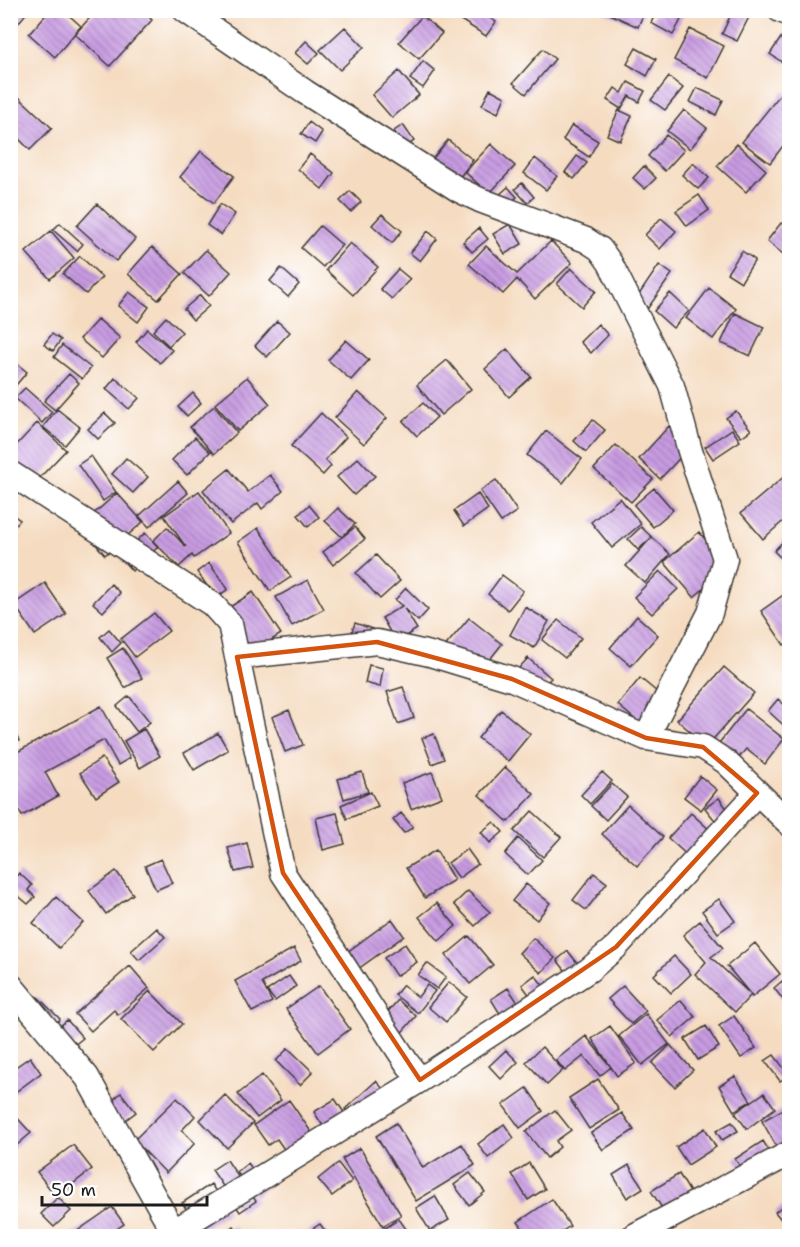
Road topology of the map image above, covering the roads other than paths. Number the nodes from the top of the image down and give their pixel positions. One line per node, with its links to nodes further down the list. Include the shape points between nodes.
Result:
1 (780, 10): 3 (street)
2 (194, 13): 6 (street, via 459,190 586,240 600,249 610,263 672,386 725,559 710,614)
3 (789, 14)
4 (10, 473): 5 (street, via 212,604 230,624)
5 (237, 657): 6 (street, via 377,642 512,679); 10 (street, via 283,873)
6 (646, 738): 7 (street, via 703,747 726,762)
7 (757, 793): 8 (street); 10 (street, via 616,947 589,970)
8 (789, 824)
9 (10, 985): 12 (street, via 87,1077)
10 (420, 1080): 12 (street)
11 (789, 1153): 13 (street)
12 (175, 1234)
13 (633, 1236)

